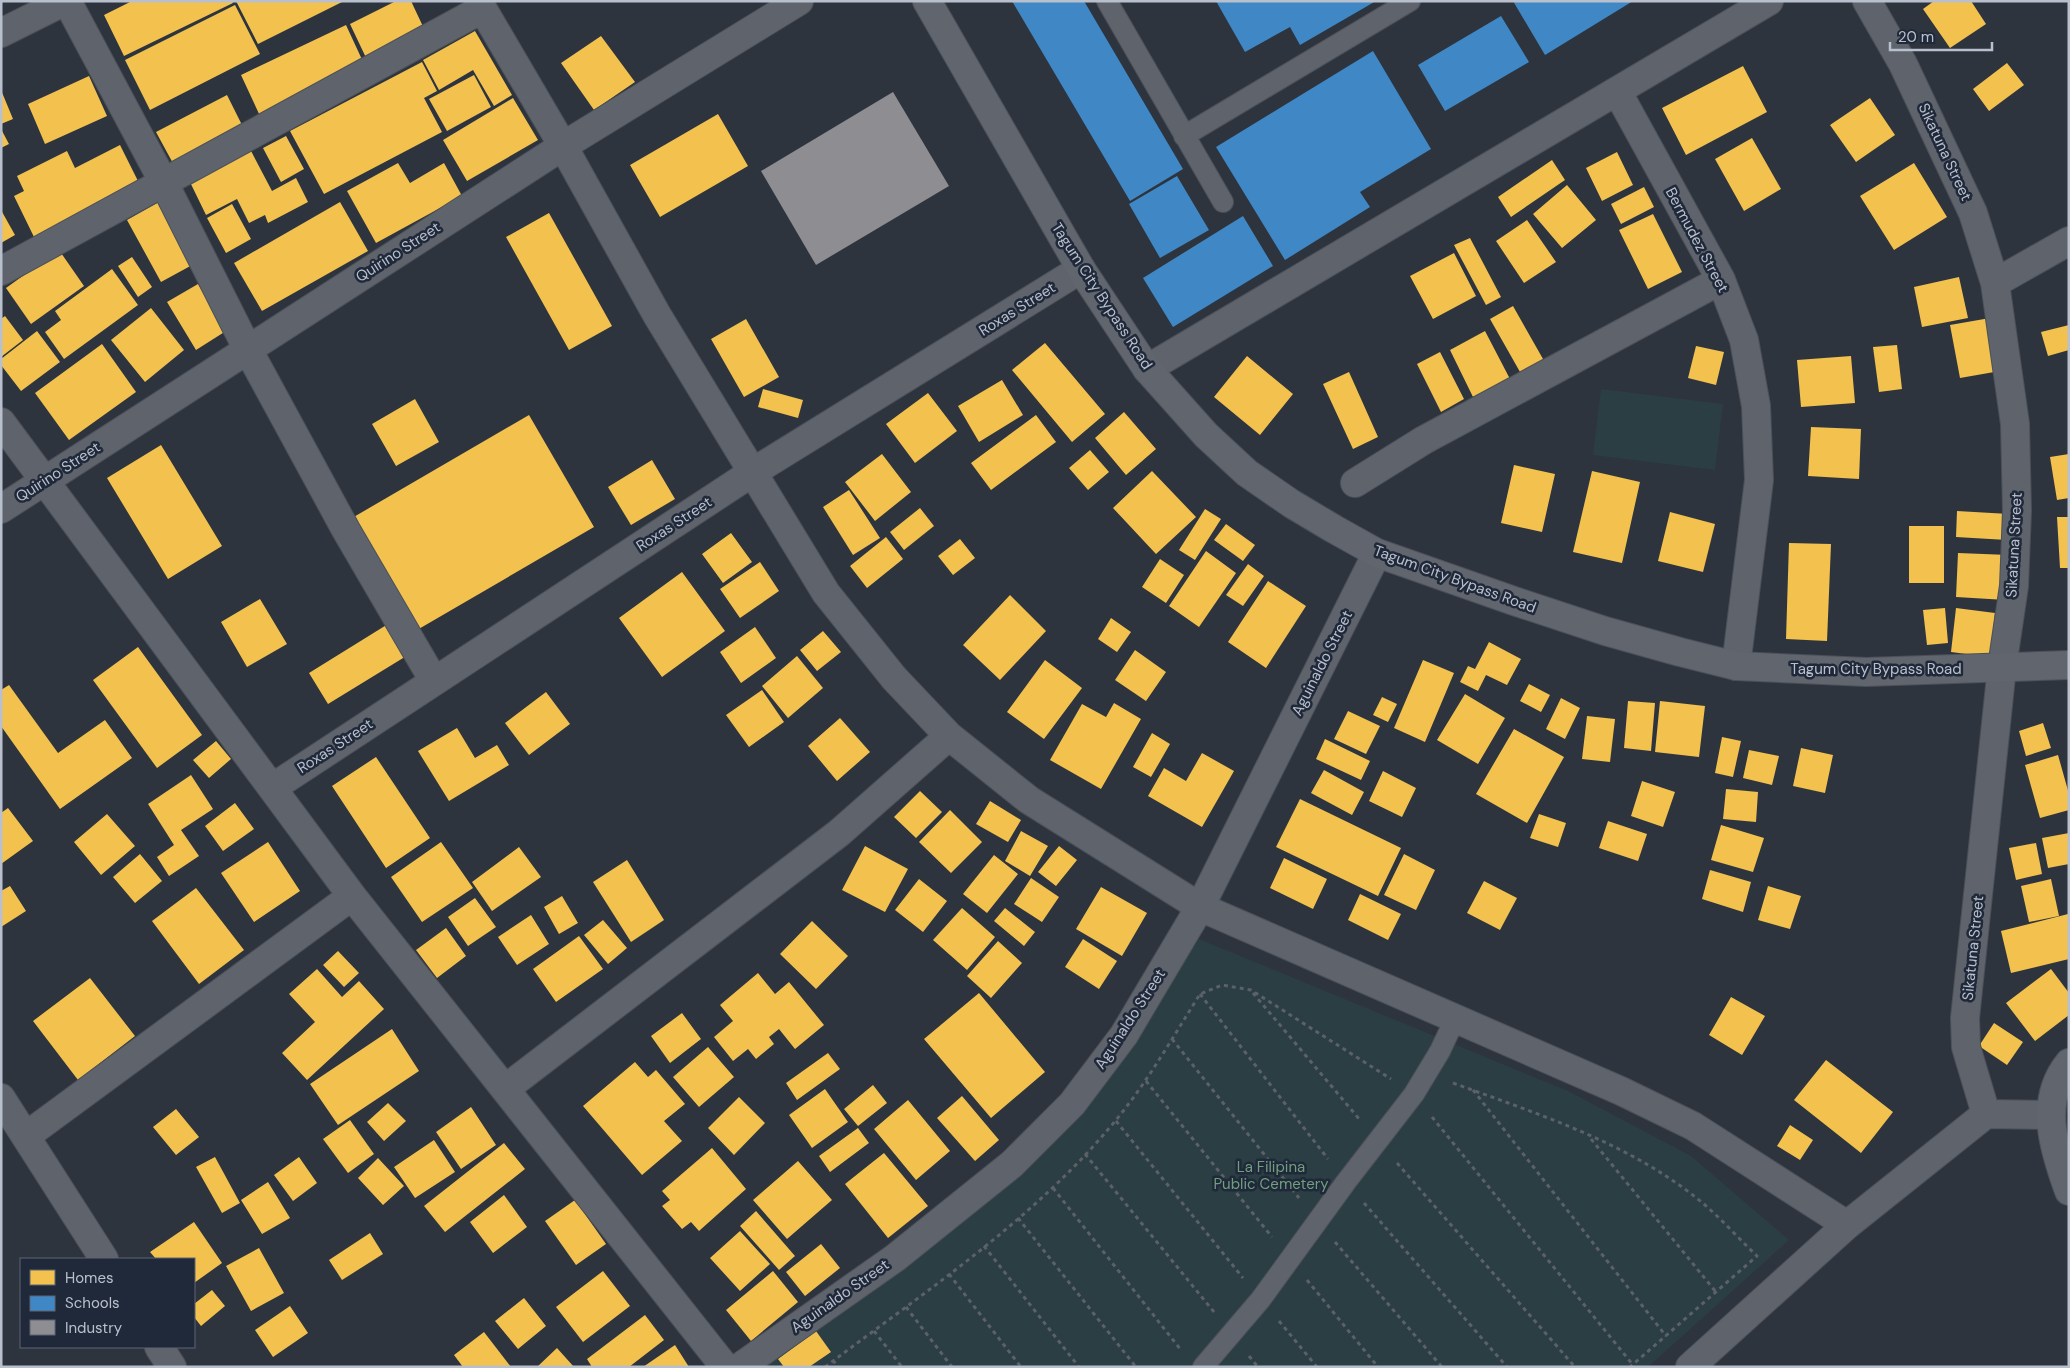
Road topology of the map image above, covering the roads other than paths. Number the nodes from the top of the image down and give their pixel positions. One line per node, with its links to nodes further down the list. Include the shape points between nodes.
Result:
1 (66, 1): 9 (street); 13 (street)
2 (799, 1): 12 (street, Quirino Street)
3 (927, 1): 16 (main road, Tagum City Bypass Road)
4 (1107, 1): 11 (lane)
5 (1410, 1): 11 (lane)
6 (1769, 1): 10 (street)
7 (1867, 1): 19 (street, Sikatuna Street, via 1903,64 1947,154 1973,213)
8 (480, 5): 12 (street); 13 (street)
9 (1, 33)
10 (1617, 91): 18 (street, Bermudez Street); 21 (street)
11 (1184, 136): 14 (lane)
12 (563, 146): 20 (street, Quirino Street); 23 (street, via 657,316)
13 (164, 183): 17 (street); 20 (street)
14 (1223, 202)
15 (2069, 241): 19 (street)
16 (1081, 269): 21 (main road, Tagum City Bypass Road); 23 (street, Roxas Street)
17 (1, 271)
18 (1721, 280): 25 (street, via 1424,440); 29 (street, Bermudez Street, via 1744,340 1756,406 1758,452 1759,480)
19 (1995, 283): 30 (street, Sikatuna Street, via 2015,424 2017,511 2014,586)
20 (247, 348): 24 (street, Quirino Street); 31 (street, via 346,530)
21 (1147, 369): 27 (main road, Tagum City Bypass Road, via 1206,435 1247,473 1292,504)
22 (1, 422): 24 (street)
23 (753, 472): 31 (street, Roxas Street); 32 (street, via 826,593 894,678)
24 (45, 481): 26 (street, Quirino Street); 33 (street)
25 (1355, 483)
26 (1, 509)
27 (1377, 553): 29 (main road, Tagum City Bypass Road, via 1605,631); 35 (street, Aguinaldo Street)
28 (2069, 665): 30 (main road, Tagum City Bypass Road)
29 (1736, 666): 30 (main road, Tagum City Bypass Road, via 1866,672)
30 (2002, 667): 40 (street, Sikatuna Street, via 1965,1018 1966,1047)
31 (434, 681): 33 (street, Roxas Street)
32 (949, 736): 35 (street, via 1029,800); 38 (street, via 839,833)
33 (272, 788): 34 (street)
34 (352, 896): 38 (street); 42 (street)
35 (1200, 907): 36 (street); 50 (street, Aguinaldo Street, via 1124,1034 1072,1104 1019,1157 895,1258)
36 (1455, 1019): 45 (street, via 1621,1090 1693,1126); 51 (lane, via 1414,1094 1261,1299)
37 (2069, 1062): 41 (main road, via 2054,1092)
38 (505, 1089): 49 (street)
39 (1, 1098): 42 (street)
40 (1986, 1114): 41 (street); 45 (street)
41 (2051, 1115): 43 (main road, via 2053,1138)
42 (26, 1136): 46 (street)
43 (2064, 1164): 44 (main road)
44 (2069, 1192)
45 (1847, 1225): 52 (street)
46 (103, 1258)
47 (160, 1348): 48 (street)
48 (172, 1367)
49 (725, 1367)
50 (740, 1367)
51 (1203, 1367)
52 (1690, 1367)

